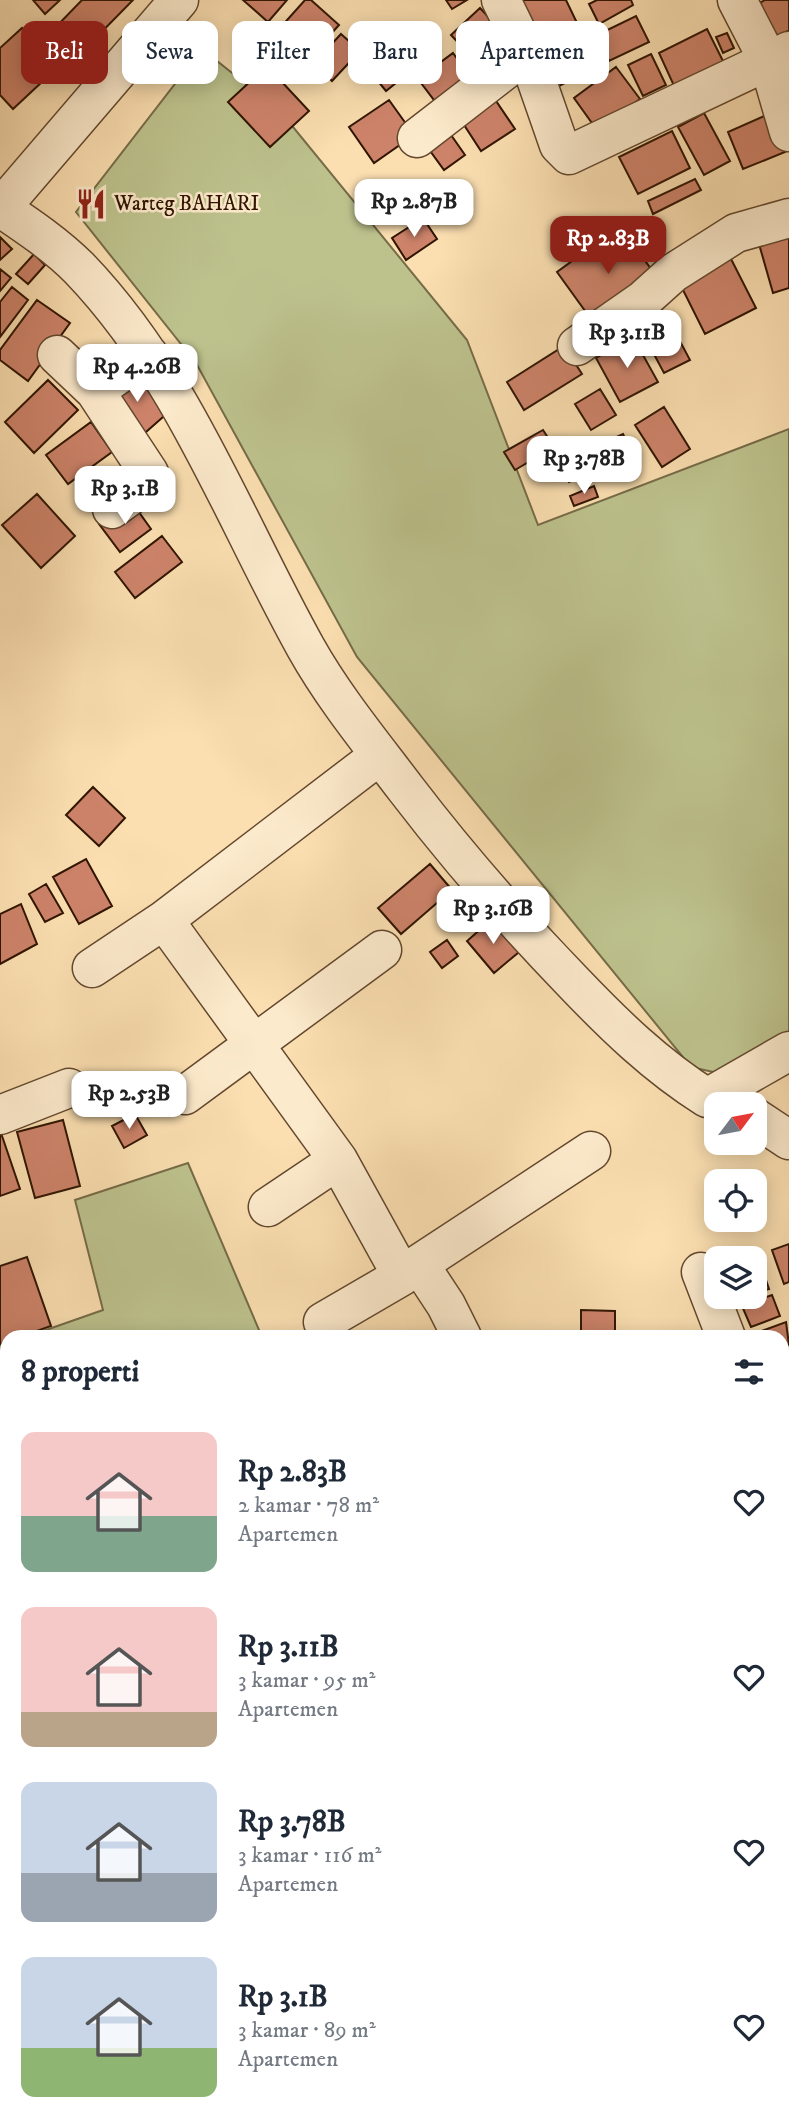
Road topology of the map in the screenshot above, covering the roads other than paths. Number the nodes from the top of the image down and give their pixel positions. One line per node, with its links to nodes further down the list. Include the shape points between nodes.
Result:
1 (179, 0): 10 (street)
2 (501, 0): 4 (street)
3 (737, 0): 5 (street)
4 (511, 21)
5 (778, 55): 7 (street, via 569,155 559,145); 8 (street)
6 (487, 84): 9 (street)
7 (538, 84)
8 (789, 132)
9 (417, 138)
10 (1, 209): 13 (street, via 43,236 78,267)
11 (789, 218): 12 (street, via 736,233 673,273)
12 (577, 346)
13 (148, 354): 15 (street); 17 (street, via 210,460 308,651)
14 (57, 355): 15 (street)
15 (95, 391): 16 (street, via 149,473 150,481 144,487)
16 (112, 509)
17 (380, 755): 18 (street); 26 (street, via 522,931 626,1038 669,1074)
18 (164, 920): 20 (street); 21 (street)
19 (382, 950): 21 (street)
20 (92, 968)
21 (253, 1043): 25 (street); 31 (street)
22 (789, 1051): 24 (street)
23 (69, 1088): 27 (street)
24 (728, 1092)
25 (185, 1095)
26 (704, 1095)
27 (0, 1115)
28 (767, 1126): 29 (street)
29 (789, 1140)
30 (591, 1151): 33 (street)
31 (338, 1160): 32 (street); 33 (street)
32 (268, 1207)
33 (411, 1270): 35 (street); 36 (street, via 446,1305)
34 (701, 1272): 37 (street)
35 (323, 1322)
36 (458, 1330)
37 (723, 1330)

